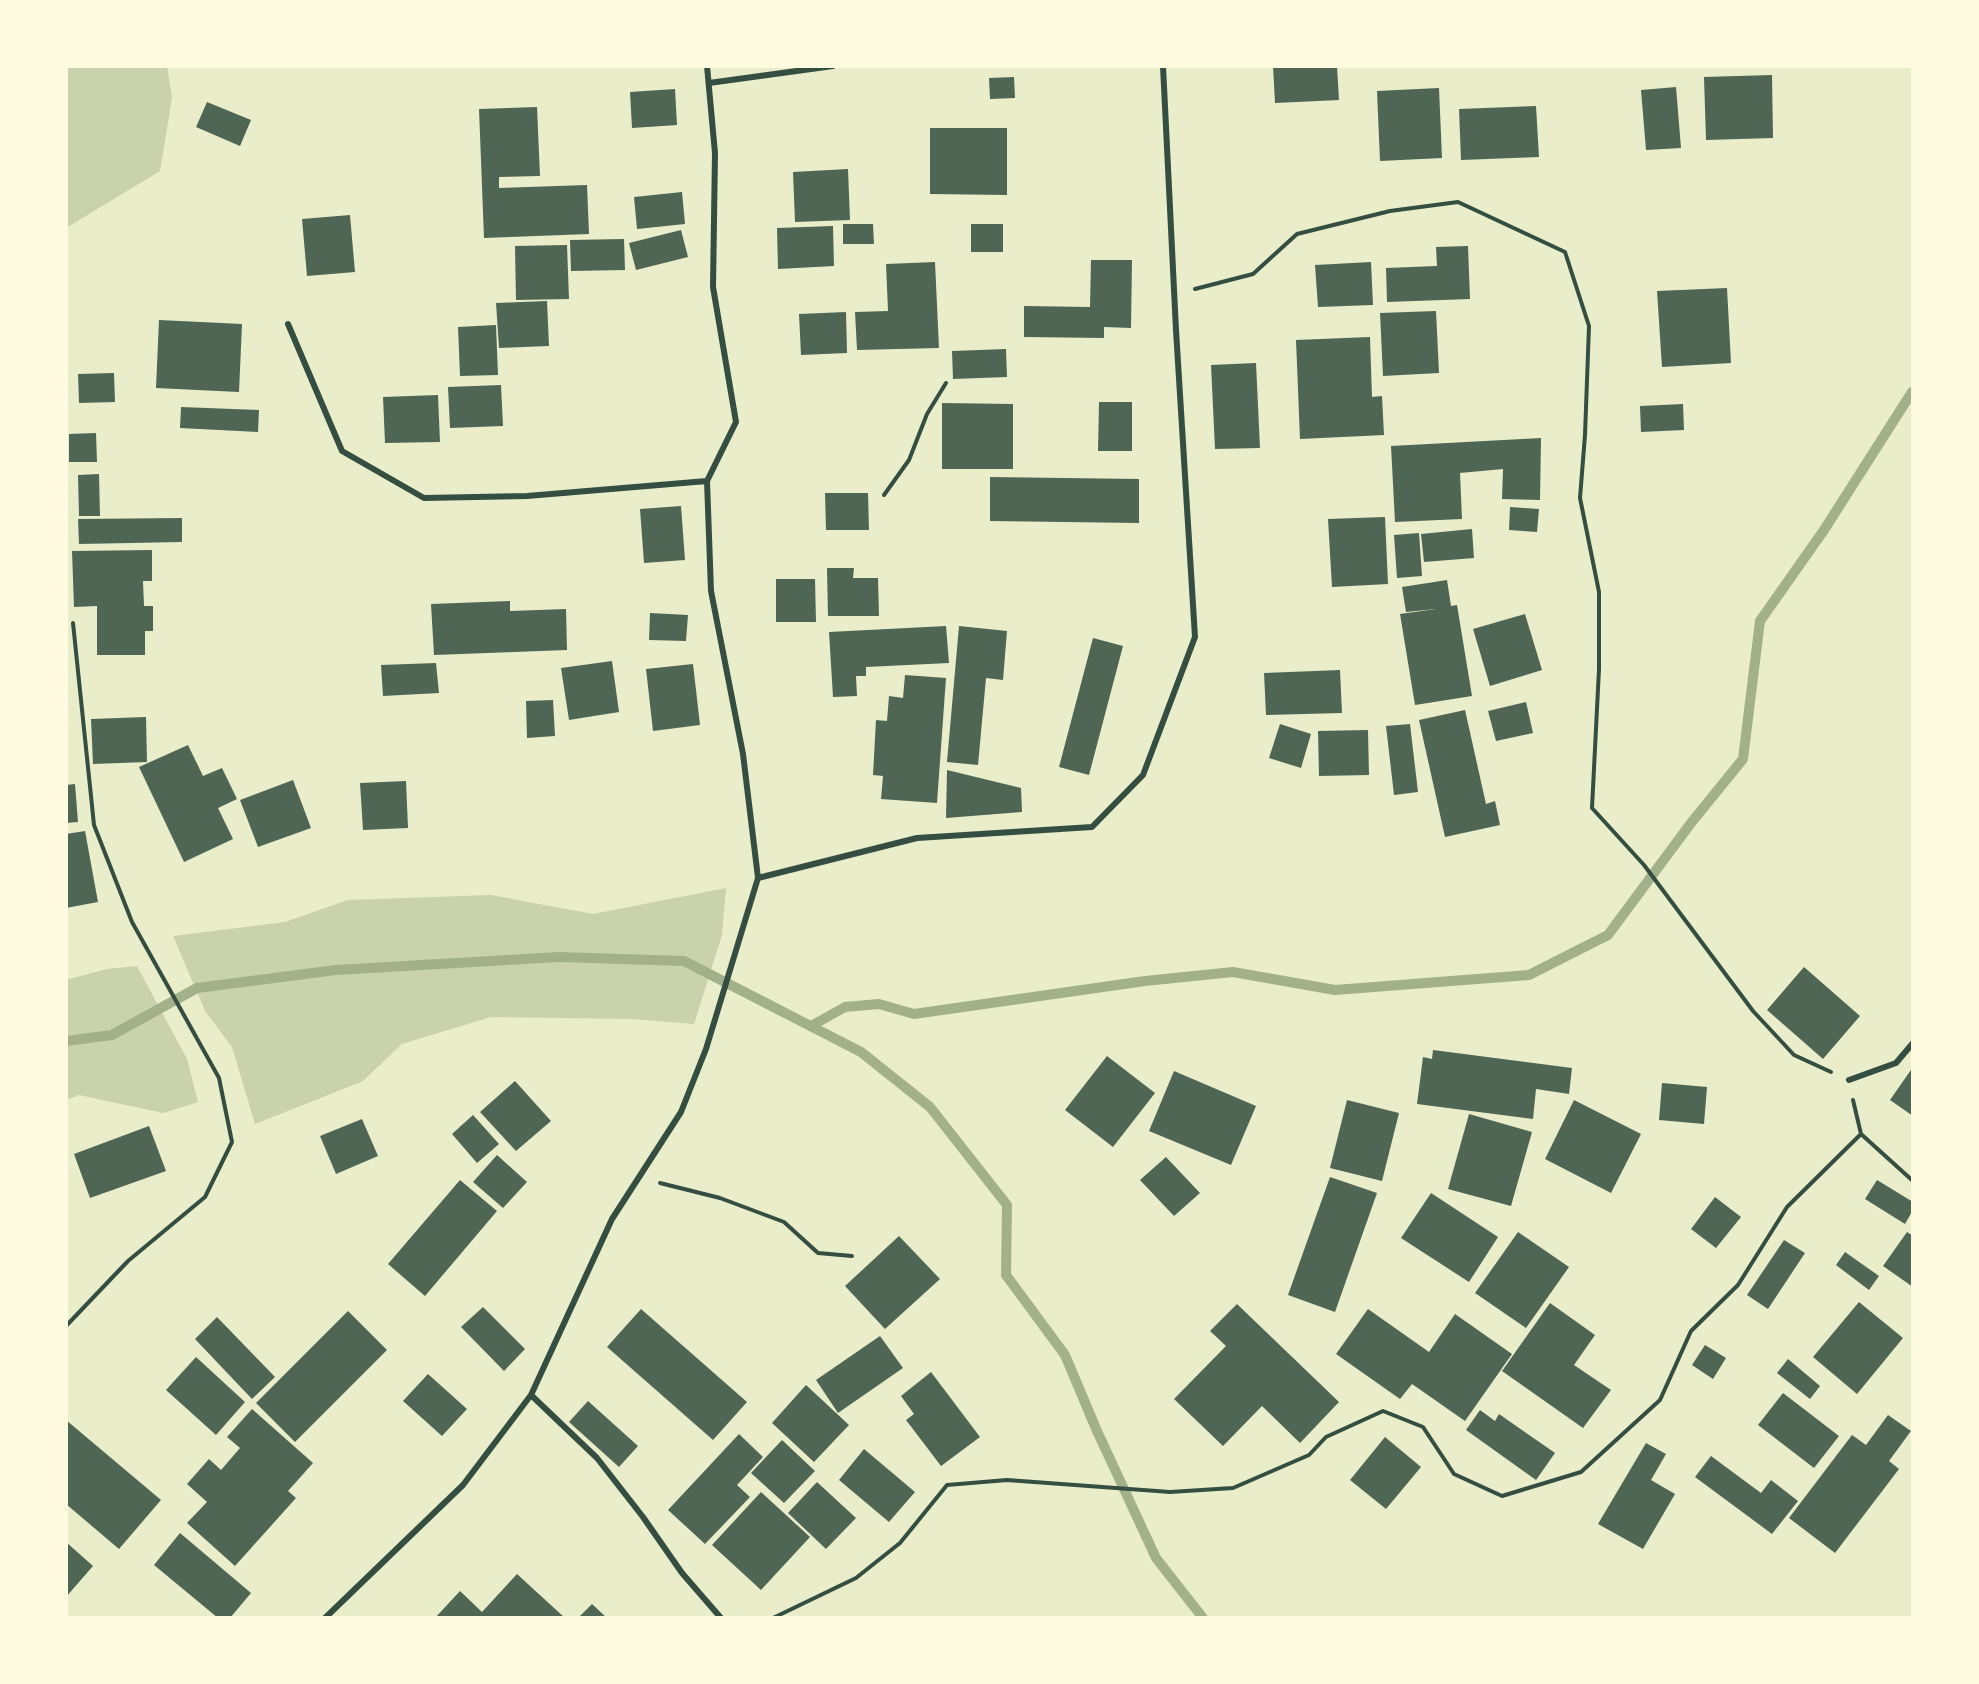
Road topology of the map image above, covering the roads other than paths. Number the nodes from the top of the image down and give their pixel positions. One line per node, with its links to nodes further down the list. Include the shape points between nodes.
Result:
1 (707, 66): 4 (street)
2 (833, 66): 4 (street)
3 (1164, 66): 7 (street, via 1195,637 1143,775 1092,827 917,838)
4 (709, 83): 6 (street, via 715,153 713,287 736,422)
5 (288, 324): 6 (street, via 342,451 424,498 527,496)
6 (707, 481): 7 (street, via 711,591 743,754)
7 (758, 878): 10 (street, via 706,1049 681,1112 612,1219)
8 (1913, 1043): 9 (street, via 1896,1063)
9 (1849, 1080)
10 (531, 1395): 11 (street, via 463,1485); 12 (street, via 597,1458 682,1573)
11 (325, 1618)
12 (721, 1618)

